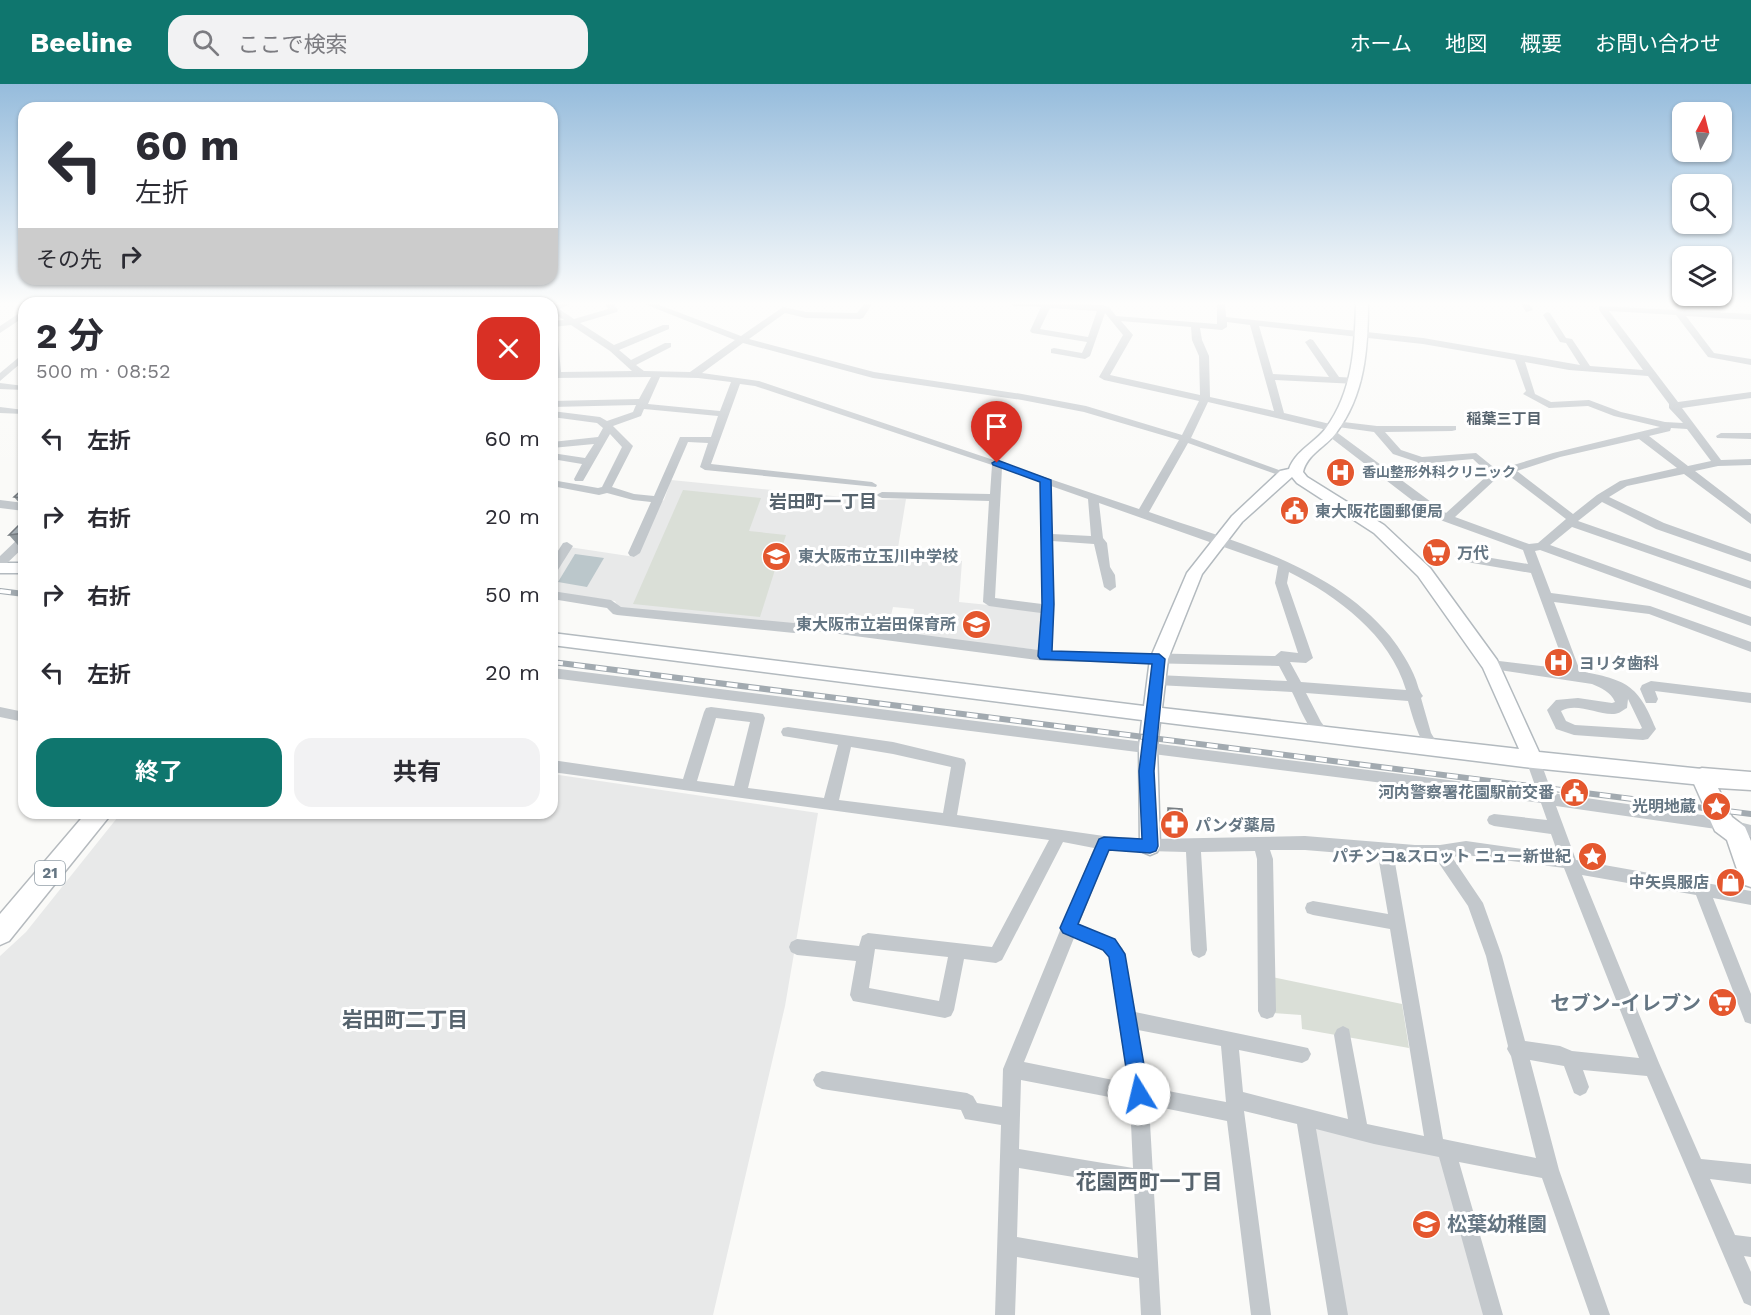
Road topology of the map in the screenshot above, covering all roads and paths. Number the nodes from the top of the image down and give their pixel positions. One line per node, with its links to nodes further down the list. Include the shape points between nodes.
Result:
1 (626, 360): 17 (street)
2 (637, 360): 17 (street)
3 (713, 360): 23 (street)
4 (819, 360): 50 (street, via 873,375 1086,409)
5 (1113, 360): 32 (street, via 1104,377)
6 (1204, 360): 32 (street)
7 (1264, 360): 24 (street)
8 (1323, 360): 26 (street)
9 (1359, 360): 28 (street)
10 (1520, 360): 41 (street, via 1531,392 1528,394 1542,403 1589,404)
11 (1536, 360): 18 (street)
12 (1582, 360): 18 (street)
13 (1640, 360): 20 (street)
14 (18, 361): 15 (street)
15 (0, 362)
16 (18, 364): 25 (street)
17 (630, 364): 19 (street)
18 (1587, 368): 20 (street)
19 (640, 373): 21 (street); 22 (street)
20 (1649, 373): 35 (street)
21 (657, 374): 23 (street); 34 (street)
22 (558, 375)
23 (692, 375): 27 (street)
24 (1269, 377): 26 (street); 40 (street)
25 (0, 378)
26 (1336, 380): 28 (street)
27 (736, 381): 38 (street); 58 (street, via 792,393)
28 (1357, 381): 44 (street)
29 (0, 386): 30 (street)
30 (18, 388)
31 (1751, 395): 35 (street)
32 (1204, 399): 40 (street); 50 (street)
33 (558, 404): 34 (street)
34 (643, 404): 38 (street); 42 (street, via 637,414)
35 (1673, 406): 43 (street)
36 (0, 410): 37 (street)
37 (18, 412)
38 (724, 414): 52 (street)
39 (558, 415): 42 (street, via 600,420)
40 (1280, 415): 44 (street)
41 (1665, 425): 43 (street); 47 (street, via 1666,429)
42 (607, 426): 51 (street); 69 (street, via 628,446)
43 (1689, 426): 59 (street)
44 (1333, 428): 46 (street); 62 (street); 78 (street)
45 (1452, 428): 46 (street)
46 (1377, 429): 55 (street, via 1397,452)
47 (1641, 435): 60 (street); 61 (street)
48 (1721, 436): 49 (street)
49 (1751, 436)
50 (1185, 439): 62 (street); 77 (street)
51 (601, 440): 53 (street); 56 (street)
52 (714, 440): 68 (street, via 705,467); 87 (street, via 684,439)
53 (558, 444)
54 (558, 457): 56 (street)
55 (1421, 460): 63 (street, via 1476,456); 64 (street)
56 (587, 462): 65 (street)
57 (1751, 462): 59 (street)
58 (997, 463): 66 (street); 73 (street)
59 (1718, 463): 61 (street)
60 (1509, 470): 63 (street); 79 (street)
61 (1687, 470): 72 (street, via 1624,483); 80 (street)
62 (1291, 473): 83 (street); 107 (street, via 1371,523 1401,548 1424,572)
63 (1495, 474): 78 (street)
64 (1439, 478)
65 (579, 479)
66 (1045, 480): 71 (street); 81 (street)
67 (558, 484): 69 (street, via 599,492)
68 (872, 485)
69 (606, 489): 74 (street)
70 (882, 495): 73 (street)
71 (1093, 496): 77 (street); 82 (street)
72 (1601, 496): 79 (street); 90 (street, via 1659,526)
73 (995, 498): 100 (street, via 989,602)
74 (653, 499)
75 (0, 504): 76 (street)
76 (18, 506)
77 (1142, 514): 83 (street)
78 (1447, 518): 86 (street)
79 (1571, 520): 86 (street); 96 (street)
80 (1751, 520)
81 (1046, 537): 82 (street); 100 (street)
82 (1096, 540): 97 (street, via 1101,543)
83 (1219, 540): 92 (street); 105 (street, via 1195,573)
84 (18, 546): 91 (street)
85 (567, 546): 88 (street)
86 (1534, 547): 95 (street); 101 (street)
87 (634, 553)
88 (558, 555)
89 (1461, 557): 95 (street)
90 (1751, 558)
91 (0, 563)
92 (1284, 564): 106 (street, via 1281,583 1306,657 1281,656); 113 (street, via 1347,603 1389,642 1402,661)
93 (0, 568): 94 (street)
94 (18, 568)
95 (1537, 570): 99 (street)
96 (1751, 585)
97 (1110, 587)
98 (558, 596): 104 (street, via 611,604 617,611 794,628 808,625)
99 (1547, 597): 103 (street, via 1650,610); 109 (street)
100 (1046, 609): 104 (street)
101 (1751, 622)
102 (558, 640): 117 (street)
103 (1751, 647)
104 (1045, 656): 105 (street)
105 (1159, 659): 106 (street); 110 (street)
106 (1284, 661): 112 (street)
107 (1491, 665): 109 (street); 124 (street)
108 (558, 674): 122 (street)
109 (1575, 676): 111 (street)
110 (1157, 680): 112 (street); 117 (street)
111 (1594, 680): 111 (street, via 1627,690 1649,729 1643,735 1574,730 1561,725 1554,710 1561,704 1614,710 1622,704 1621,696 1611,687)
112 (1298, 687): 113 (street); 120 (street, via 1316,726)
113 (1416, 696): 123 (street, via 1426,739)
114 (1751, 698): 115 (street, via 1651,686 1647,689)
115 (1652, 699)
116 (0, 712): 118 (street)
117 (1152, 713): 120 (street); 122 (street)
118 (18, 716)
119 (788, 732): 121 (street)
120 (1325, 736): 123 (street)
121 (846, 740): 131 (street); 133 (street, via 959,763)
122 (1148, 747): 130 (street); 142 (street)
123 (1433, 748): 124 (street)
124 (1533, 760): 126 (street); 130 (street)
125 (558, 767): 128 (street)
126 (1702, 777): 127 (main road); 135 (main road)
127 (1751, 781)
128 (688, 786): 129 (street); 129 (street, via 711,712 759,718)
129 (740, 793): 131 (street)
130 (1547, 798): 135 (street); 136 (street)
131 (830, 805): 133 (street)
132 (95, 819): 151 (main road, 21)
133 (949, 820): 138 (street)
134 (1494, 820): 136 (street)
135 (1723, 824): 137 (street); 146 (main road, via 1737,834)
136 (1558, 828): 145 (street)
137 (1751, 831)
138 (1059, 835): 139 (street); 155 (street, via 996,955)
139 (1104, 843): 142 (street); 152 (street)
140 (1260, 843): 141 (street); 143 (street); 157 (street, via 1265,859)
141 (1193, 845): 142 (street); 154 (street)
142 (1150, 846)
143 (1385, 849): 144 (street); 150 (street)
144 (1440, 852): 145 (street, via 1466,848); 162 (street, via 1475,903 1494,956)
145 (1570, 864): 147 (street); 165 (street)
146 (1751, 876)
147 (1701, 889): 148 (street); 158 (street)
148 (1751, 898)
149 (1313, 908): 150 (street)
150 (1397, 923): 174 (street)
151 (2, 928)
152 (1069, 928): 159 (street, via 1109,945 1117,954); 166 (street)
153 (797, 947): 156 (street)
154 (1199, 950)
155 (958, 951): 156 (street, via 868,941); 156 (street, via 945,1010 859,995)
156 (866, 954)
157 (1267, 1011)
158 (1751, 1016)
159 (1127, 1019): 161 (street); 169 (street)
160 (1343, 1035): 173 (street)
161 (1229, 1040): 163 (street); 170 (street)
162 (1516, 1049): 164 (street); 177 (street)
163 (1302, 1054)
164 (1571, 1060): 165 (street); 168 (street)
165 (1652, 1068): 176 (street)
166 (1012, 1069): 169 (street); 171 (street)
167 (822, 1080): 171 (street, via 967,1102 972,1112)
168 (1580, 1087)
169 (1139, 1094): 170 (street); 179 (street)
170 (1235, 1106): 172 (street); 187 (street)
171 (1011, 1117): 175 (street)
172 (1305, 1118): 173 (street); 188 (street)
173 (1359, 1131): 174 (street)
174 (1441, 1147): 177 (street); 189 (street)
175 (1010, 1157): 179 (street); 181 (street)
176 (1696, 1168): 178 (street); 180 (street)
177 (1549, 1170): 190 (street)
178 (1751, 1174)
179 (1144, 1179): 183 (street)
180 (1729, 1244): 182 (street); 184 (street)
181 (1007, 1245): 183 (street); 185 (street)
182 (1751, 1247)
183 (1149, 1270): 186 (street)
184 (1751, 1296)
185 (1005, 1315)
186 (1151, 1315)
187 (1261, 1315)
188 (1338, 1315)
189 (1493, 1315)
190 (1600, 1315)

